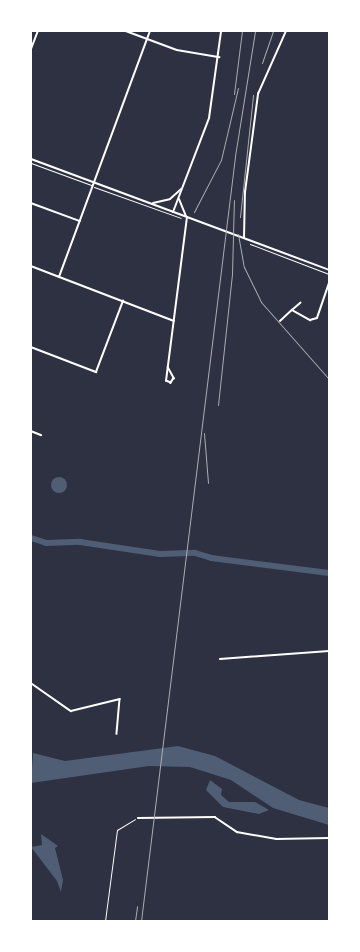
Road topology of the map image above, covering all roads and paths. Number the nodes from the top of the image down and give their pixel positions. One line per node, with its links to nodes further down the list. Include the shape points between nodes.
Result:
1 (38, 31): 7 (street)
2 (126, 31): 6 (street)
3 (150, 31): 6 (street)
4 (221, 31): 8 (street)
5 (286, 31): 22 (street, via 258,94 245,192)
6 (148, 39): 8 (street, via 185,52); 11 (street)
7 (31, 49)
8 (219, 57): 13 (street, via 209,118)
9 (31, 159): 11 (street)
10 (31, 163): 12 (path)
11 (94, 182): 17 (street); 21 (street)
12 (91, 185)
13 (183, 186): 15 (street); 17 (street, via 170,199)
14 (95, 187): 20 (path)
15 (179, 195): 18 (street); 19 (street, via 180,207)
16 (31, 203): 21 (street)
17 (150, 203): 18 (street)
18 (173, 212): 19 (street)
19 (187, 217): 22 (street); 32 (street)
20 (184, 219)
21 (80, 221): 26 (street)
22 (243, 239): 24 (street); 25 (path)
23 (31, 266): 26 (street)
24 (329, 270)
25 (329, 274)
26 (58, 277): 29 (street)
27 (329, 283): 28 (street)
28 (329, 286): 31 (street, via 317,318 310,320)
29 (123, 301): 32 (street); 34 (street, via 96,372)
30 (300, 303): 31 (street)
31 (292, 310): 33 (street)
32 (174, 320): 35 (street)
33 (280, 321)
34 (31, 347)
35 (168, 367): 35 (street, via 166,381 171,383 174,378)
36 (31, 431): 37 (street)
37 (41, 435)
38 (329, 651): 39 (street)
39 (220, 659)
40 (31, 683): 41 (street, via 71,711 120,699)
41 (117, 734)
42 (138, 818): 43 (street, via 215,817 237,832 276,839); 44 (path, via 118,830)
43 (329, 838)
44 (105, 921)

